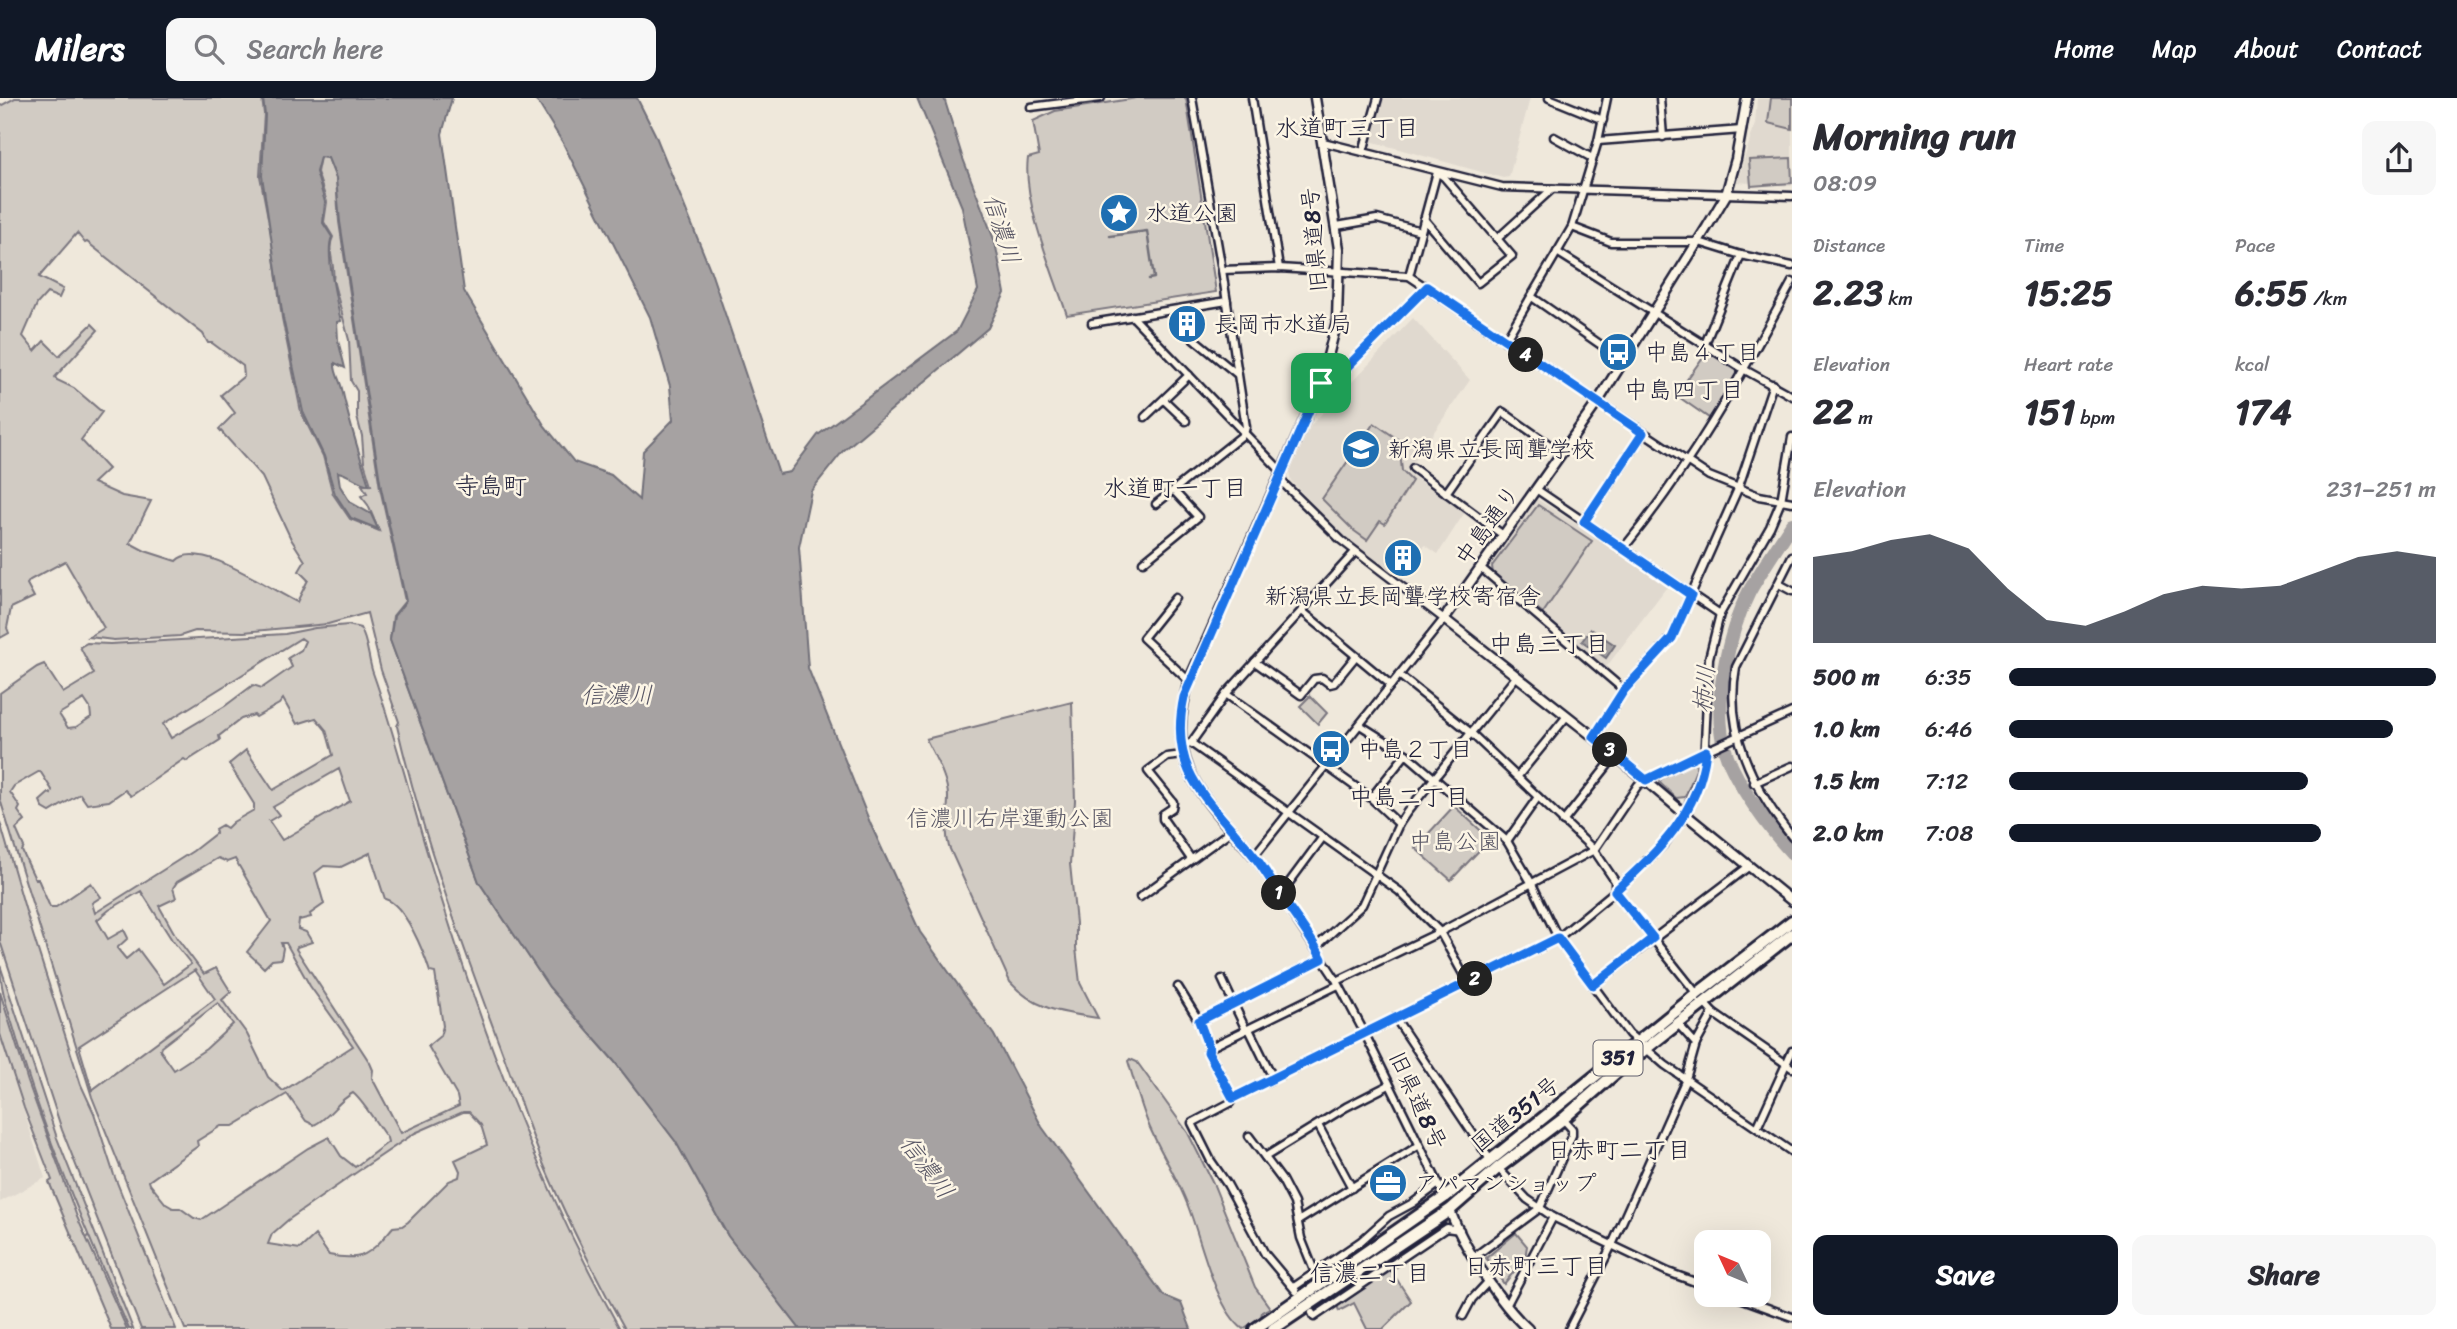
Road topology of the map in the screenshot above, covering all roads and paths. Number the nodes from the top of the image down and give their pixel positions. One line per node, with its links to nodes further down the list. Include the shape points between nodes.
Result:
1 (1101, 98): 10 (street)
2 (1192, 98): 34 (street)
3 (1252, 98): 33 (street)
4 (1315, 98): 16 (street, 旧県道8号)
5 (1378, 98): 17 (street)
6 (1549, 98): 11 (street)
7 (1607, 98): 11 (street)
8 (1660, 98): 14 (street)
9 (1747, 98): 12 (street, 中島通り)
10 (1031, 107)
11 (1603, 120): 15 (street)
12 (1742, 130): 14 (street); 22 (street, 中島通り)
13 (1554, 137): 18 (street)
14 (1662, 137): 15 (street)
15 (1598, 141): 18 (street)
16 (1323, 142): 17 (street); 25 (street, 旧県道8号)
17 (1363, 152): 19 (street)
18 (1592, 158): 21 (street)
19 (1437, 172): 20 (street, via 1502,187); 24 (street); 28 (street)
20 (1552, 189): 21 (street); 28 (street)
21 (1583, 189): 22 (street); 26 (street)
22 (1726, 195): 23 (street); 29 (street, 中島通り)
23 (1792, 196)
24 (1424, 219): 27 (street); 28 (street, via 1478,283 1512,256)
25 (1337, 226): 27 (street, via 1377,219); 35 (street, 旧県道8号)
26 (1572, 227): 29 (street, via 1611,242); 30 (street)
27 (1421, 231): 36 (street)
28 (1497, 239)
29 (1699, 242): 31 (street); 41 (street, 中島通り)
30 (1557, 252): 39 (street); 41 (street)
31 (1741, 255): 32 (street); 46 (street)
32 (1792, 266)
33 (1279, 268): 34 (street); 35 (street)
34 (1222, 270): 40 (street)
35 (1339, 271): 36 (street); 51 (street, 旧県道8号, via 1337,321)
36 (1409, 276): 38 (street)
37 (1792, 282): 48 (street)
38 (1427, 287): 45 (street); 51 (street, via 1332,382)
39 (1532, 297): 45 (street); 47 (street)
40 (1227, 301): 42 (street); 49 (street)
41 (1655, 312): 46 (street); 47 (street, 中島通り)
42 (1132, 316): 43 (street); 50 (street)
43 (1092, 323)
44 (1188, 334): 49 (street)
45 (1505, 341): 55 (street)
46 (1705, 344): 48 (street)
47 (1624, 361): 55 (street, 中島通り)
48 (1745, 370): 52 (street); 62 (street)
49 (1237, 374): 59 (street)
50 (1188, 375): 54 (street); 59 (street)
51 (1321, 383): 64 (street, 旧県道8号)
52 (1773, 384): 53 (street); 66 (street)
53 (1792, 396)
54 (1164, 400): 56 (street); 57 (street)
55 (1597, 403): 58 (street); 61 (street, 中島通り)
56 (1145, 417)
57 (1186, 421)
58 (1643, 433): 62 (street); 71 (street)
59 (1244, 434): 64 (street); 67 (street)
60 (1792, 437): 69 (street)
61 (1561, 453): 65 (street, 中島通り); 68 (street, via 1503,412)
62 (1687, 463): 66 (street); 73 (street)
63 (1413, 468): 68 (street)
64 (1280, 475): 74 (street); 89 (street, 旧県道8号)
65 (1536, 489): 71 (street); 72 (street, 中島通り)
66 (1738, 489): 69 (street); 80 (street)
67 (1174, 491): 70 (street); 76 (street, via 1198,517)
68 (1446, 493): 72 (street)
69 (1787, 502): 83 (street)
70 (1156, 504)
71 (1584, 522): 73 (street)
72 (1503, 535): 77 (street, 中島通り)
73 (1623, 549): 80 (street)
74 (1355, 552): 82 (street); 84 (street)
75 (1792, 556): 78 (street)
76 (1143, 562)
77 (1480, 567): 84 (street, 中島通り); 91 (street)
78 (1779, 584): 79 (street); 98 (street, via 1736,667)
79 (1792, 591)
80 (1691, 595): 83 (street); 91 (street, via 1672,638)
81 (1175, 598): 89 (street, via 1143,638)
82 (1302, 611): 85 (street); 86 (street)
83 (1720, 614): 100 (street, via 1709,658)
84 (1444, 618): 87 (street); 88 (street)
85 (1356, 656): 86 (street, via 1334,683 1314,679 1301,695); 90 (street)
86 (1255, 662): 92 (street)
87 (1399, 675): 90 (street); 96 (street)
88 (1516, 677): 94 (street); 96 (street)
89 (1189, 681): 99 (street, 旧県道8号, via 1181,711)
90 (1391, 685): 95 (street)
91 (1624, 690): 97 (street)
92 (1226, 694): 99 (street); 103 (street)
93 (1792, 712): 98 (street)
94 (1567, 716): 97 (street); 105 (street)
95 (1360, 724): 101 (street); 103 (street)
96 (1471, 733): 105 (street); 106 (street)
97 (1594, 737): 102 (street)
98 (1735, 738): 100 (street); 108 (street)
99 (1185, 748): 111 (street); 115 (street, 旧県道8号, via 1188,772); 121 (street, via 1148,771 1172,802 1163,819)
100 (1706, 751): 107 (street); 112 (street)
101 (1406, 754): 106 (street); 110 (street)
102 (1616, 755): 107 (street); 113 (street)
103 (1327, 766): 110 (street); 111 (street)
104 (1792, 766): 108 (street)
105 (1517, 776): 109 (street)
106 (1434, 780): 114 (street); 118 (street)
107 (1646, 780): 112 (street); 119 (street)
108 (1754, 783): 117 (street)
109 (1538, 797): 113 (street); 118 (street)
110 (1371, 798): 114 (street)
111 (1289, 813): 116 (street); 120 (street)
112 (1685, 814): 122 (street); 125 (street, via 1654,855)
113 (1563, 822): 119 (street)
114 (1399, 824): 123 (street)
115 (1231, 830): 120 (street, 旧県道8号); 121 (street)
116 (1323, 837): 123 (street); 126 (street)
117 (1792, 837)
118 (1507, 841): 124 (street)
119 (1594, 850): 124 (street); 125 (street, via 1615,881)
120 (1254, 856): 126 (street, 旧県道8号)
121 (1191, 859): 127 (street)
122 (1748, 867): 128 (street); 133 (street)
123 (1375, 876): 130 (street, via 1399,891); 134 (street, via 1362,905)
124 (1532, 884): 130 (street); 132 (street)
125 (1615, 891): 132 (street); 133 (street)
126 (1280, 895): 134 (street, 旧県道8号)
127 (1140, 897)
128 (1792, 901)
129 (1792, 920): 141 (highway, 国道351号 / 351)
130 (1440, 932): 137 (street); 138 (street)
131 (1792, 934): 141 (highway, 国道351号 / 351)
132 (1558, 938): 138 (street); 139 (street)
133 (1653, 938): 139 (street); 141 (street)
134 (1316, 947): 135 (street, 旧県道8号)
135 (1322, 959): 137 (street, 旧県道8号); 142 (street)
136 (1223, 979): 142 (street)
137 (1337, 983): 147 (street); 148 (street, 旧県道8号)
138 (1468, 983): 144 (street)
139 (1593, 985): 150 (street)
140 (1178, 987): 145 (street)
141 (1701, 998): 143 (street); 146 (highway, 国道351号 / 351); 150 (highway, 国道351号 / 351)
142 (1234, 1004): 145 (street); 147 (street)
143 (1713, 1013): 149 (street); 153 (street)
144 (1396, 1019): 148 (street); 165 (street)
145 (1199, 1021): 151 (street)
146 (1678, 1024): 149 (street); 150 (highway, 国道351号 / 351)
147 (1248, 1029): 151 (street); 154 (street)
148 (1365, 1034): 154 (street); 156 (street, 旧県道8号)
149 (1696, 1044): 155 (street)
150 (1642, 1046): 155 (street); 158 (highway, 国道351号 / 351); 165 (highway, 国道351号 / 351)
151 (1209, 1048): 157 (street)
152 (1792, 1051): 153 (street)
153 (1789, 1066): 160 (street)
154 (1273, 1078): 157 (street)
155 (1686, 1079): 160 (street); 174 (street)
156 (1389, 1084): 159 (street); 162 (street, 旧県道8号)
157 (1233, 1098): 176 (street, via 1192,1122 1265,1254 1295,1289)
158 (1563, 1119): 165 (highway, 国道351号 / 351); 169 (street, via 1573,1129 1572,1135)
159 (1318, 1125): 164 (street); 167 (street)
160 (1757, 1128): 163 (street)
161 (1249, 1136): 164 (street)
162 (1418, 1146): 166 (street, 旧県道8号); 167 (street)
163 (1792, 1152)
164 (1265, 1157): 172 (street, via 1294,1203)
165 (1494, 1165): 168 (highway, 国道351号 / 351); 169 (street); 170 (highway, 国道351号 / 351)
166 (1437, 1185): 168 (street, 旧県道8号); 176 (street, via 1388,1216)
167 (1352, 1188): 172 (street)
168 (1445, 1197): 170 (street, 旧県道8号); 184 (highway, 国道351号 / 351)
169 (1539, 1208): 171 (street); 175 (street)
170 (1450, 1210): 173 (street); 184 (highway, 国道351号 / 351)
171 (1553, 1217): 174 (street); 179 (street)
172 (1298, 1221): 176 (street)
173 (1460, 1230): 175 (street); 181 (street, via 1446,1228 1314,1317)
174 (1612, 1245): 178 (street); 187 (street)
175 (1474, 1257): 177 (street)
176 (1315, 1273)
177 (1488, 1282): 179 (street); 182 (street)
178 (1694, 1282)
179 (1506, 1306): 186 (street)
180 (1765, 1307): 183 (street)
181 (1312, 1313)
182 (1463, 1316)
183 (1792, 1317)
184 (1273, 1325): 185 (highway, 国道351号 / 351)
185 (1255, 1329)
186 (1528, 1329)
187 (1569, 1329)

